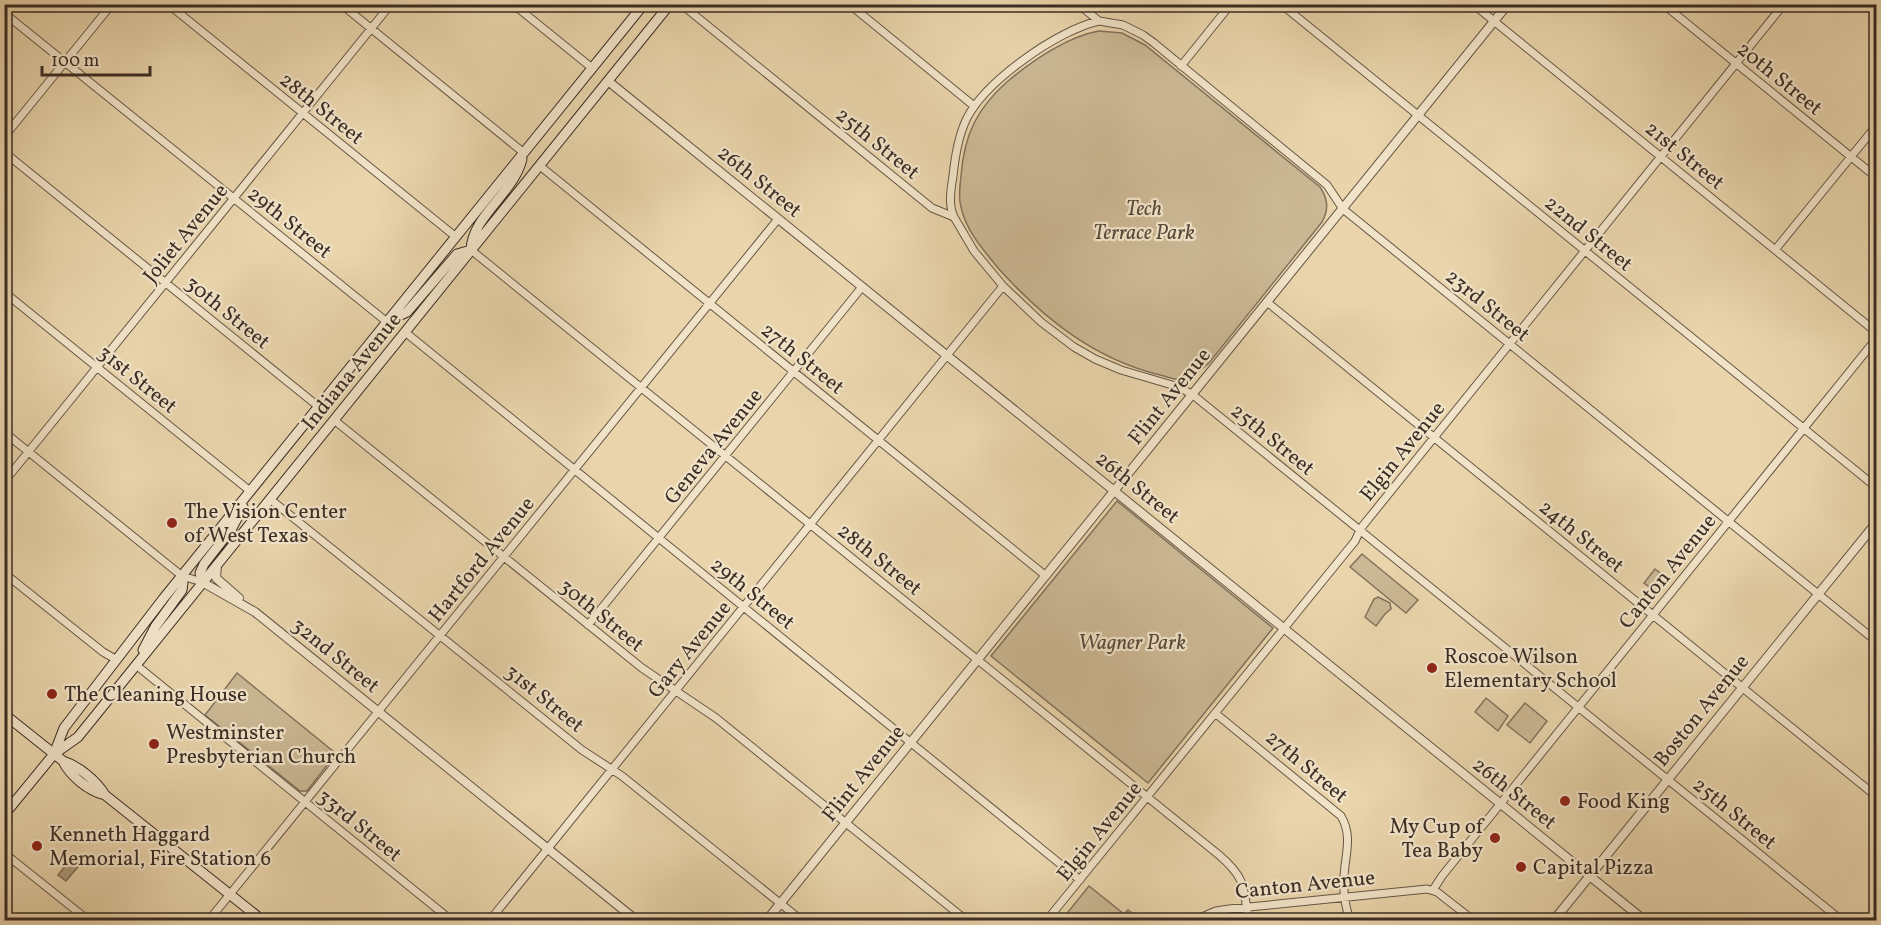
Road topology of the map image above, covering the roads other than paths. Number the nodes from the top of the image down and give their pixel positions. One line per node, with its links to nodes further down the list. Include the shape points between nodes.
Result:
1 (112, 4): 21 (street)
2 (168, 4): 27 (street, 28th Street)
3 (341, 4): 20 (street)
4 (392, 4): 20 (street, Joliet Avenue)
5 (513, 4): 24 (street)
6 (644, 4): 24 (main road, Indiana Avenue)
7 (670, 4): 25 (main road, Indiana Avenue)
8 (681, 4): 39 (street, 25th Street, via 932,208)
9 (849, 4): 26 (street)
10 (1078, 4): 18 (street, 23rd Street)
11 (1231, 4): 23 (street)
12 (1281, 4): 28 (street, 22nd Street)
13 (1473, 4): 19 (street, 21st Street)
14 (1508, 4): 19 (street, Flint Avenue)
15 (1663, 4): 22 (street, 20th Street)
16 (1784, 4): 22 (street, Elgin Avenue)
17 (4, 12): 21 (street, 29th Street)
18 (1099, 21): 23 (street, 23rd Street, via 1135,30); 26 (street, via 1079,27 1026,58)
19 (1494, 22): 28 (street, Flint Avenue); 33 (street, 21st Street)
20 (371, 29): 27 (street, Joliet Avenue); 32 (street)
21 (66, 62): 30 (street); 37 (street, 29th Street)
22 (1737, 64): 33 (street, Elgin Avenue); 34 (street, 20th Street)
23 (1181, 66): 38 (street, 23rd Street, via 1327,185)
24 (592, 69): 32 (main road, Indiana Avenue)
25 (608, 81): 35 (main road, Indiana Avenue); 40 (street, 26th Street)
26 (974, 106): 39 (street, via 962,129 954,160)
27 (303, 114): 37 (street, Joliet Avenue); 41 (street, 28th Street)
28 (1418, 115): 38 (street, Flint Avenue); 44 (street, 22nd Street)
29 (1876, 126): 34 (street)
30 (4, 137)
31 (4, 152): 45 (street, 30th Street)
32 (524, 153): 41 (main road, Indiana Avenue); 42 (main road, via 511,184 472,239)
33 (1661, 157): 43 (street, 21st Street); 44 (street, Elgin Avenue)
34 (1851, 157): 36 (street, 20th Street); 43 (street)
35 (540, 166): 42 (main road, Indiana Avenue); 50 (street, 27th Street)
36 (1876, 177)
37 (235, 198): 45 (street, Joliet Avenue); 51 (street, 29th Street)
38 (1343, 209): 49 (street, Flint Avenue); 55 (street, 23rd Street)
39 (954, 217): 46 (street, 25th Street, via 974,251)
40 (778, 219): 47 (street, 26th Street); 50 (street, Hartford Avenue)
41 (456, 237): 51 (main road, Indiana Avenue)
42 (471, 250): 51 (main road, via 458,254 407,312); 52 (main road, Indiana Avenue); 59 (street, 28th Street)
43 (1775, 250): 53 (street, 21st Street)
44 (1586, 251): 55 (street, Elgin Avenue); 63 (street, 22nd Street)
45 (166, 283): 57 (street, Joliet Avenue); 61 (street, 30th Street)
46 (1004, 286): 56 (street, Gary Avenue); 60 (street, 25th Street, via 1074,347 1120,370 1179,387)
47 (862, 287): 56 (street, 26th Street); 58 (street, Geneva Avenue)
48 (4, 292): 57 (street, 31st Street)
49 (1267, 302): 60 (street, Flint Avenue); 65 (street, 24th Street)
50 (709, 303): 58 (street, 27th Street); 59 (street, Hartford Avenue)
51 (387, 322): 61 (main road, Indiana Avenue)
52 (405, 332): 62 (main road, Indiana Avenue); 69 (street, 29th Street)
53 (1876, 332)
54 (1876, 339): 63 (street, Canton Avenue)
55 (1510, 344): 65 (street, Elgin Avenue); 75 (street, 23rd Street)
56 (947, 356): 66 (street, Gary Avenue); 73 (street, 26th Street)
57 (98, 368): 67 (street, Joliet Avenue); 72 (street, 31st Street)
58 (794, 372): 66 (street, 27th Street); 68 (street, Geneva Avenue)
59 (641, 387): 68 (street, 28th Street); 69 (street, Hartford Avenue)
60 (1193, 395): 73 (street, Flint Avenue); 78 (street, 25th Street)
61 (319, 407): 72 (main road, Indiana Avenue)
62 (334, 420): 74 (main road, Indiana Avenue); 80 (street, 30th Street)
63 (1804, 428): 71 (street, 22nd Street); 75 (street, Canton Avenue)
64 (4, 432): 67 (street, 32nd Street)
65 (1434, 437): 78 (street, Elgin Avenue); 89 (street, 24th Street)
66 (879, 440): 77 (street, Gary Avenue); 84 (street, 27th Street)
67 (29, 452): 70 (street, Joliet Avenue); 83 (street, 32nd Street)
68 (726, 456): 77 (street, 28th Street); 79 (street, Geneva Avenue)
69 (575, 470): 79 (street, 29th Street); 80 (street, Hartford Avenue)
70 (4, 482)
71 (1876, 487)
72 (250, 491): 83 (main road, Indiana Avenue); 85 (main road, via 232,528 204,564)
73 (1115, 492): 84 (street, Flint Avenue); 91 (street, 26th Street)
74 (270, 499): 81 (main road, Indiana Avenue); 92 (street, 31st Street)
75 (1729, 522): 86 (street, 23rd Street); 89 (street, Canton Avenue)
76 (1876, 523): 86 (street, Boston Avenue)
77 (811, 524): 87 (street, Gary Avenue); 95 (street, 28th Street)
78 (1360, 531): 91 (street, Elgin Avenue); 99 (street, 25th Street)
79 (659, 538): 87 (street, 29th Street); 90 (street, Geneva Avenue)
80 (504, 557): 90 (street, 30th Street); 92 (street, Hartford Avenue)
81 (217, 565): 85 (main road, Indiana Avenue); 88 (street, via 218,580)
82 (4, 573): 94 (street)
83 (182, 576): 85 (street, 32nd Street); 94 (main road, Indiana Avenue); 96 (main road, via 182,590 154,627)
84 (1046, 576): 95 (street, Flint Avenue)
85 (202, 582): 88 (street, 32nd Street); 96 (main road, Indiana Avenue)
86 (1819, 595): 93 (street, 23rd Street); 97 (street, Boston Avenue)
87 (744, 607): 98 (street, Gary Avenue); 103 (street, 29th Street)
88 (255, 612): 100 (street, 32nd Street)
89 (1653, 615): 97 (street, 24th Street); 99 (street, Canton Avenue)
90 (588, 625): 98 (street, 30th Street)
91 (1284, 629): 101 (street, Elgin Avenue); 110 (street, 26th Street)
92 (441, 636): 100 (street, Hartford Avenue); 105 (street, 31st Street, via 582,750)
93 (1876, 641)
94 (117, 660): 104 (main road, Indiana Avenue, via 64,728)
95 (978, 660): 103 (street, Flint Avenue); 107 (street, 28th Street)
96 (136, 665): 104 (main road, Indiana Avenue, via 78,737); 109 (street, 33rd Street)
97 (1742, 688): 106 (street, Boston Avenue); 108 (street, 24th Street)
98 (676, 691): 105 (street, Gary Avenue); 112 (street, 30th Street, via 716,718)
99 (1578, 707): 106 (street, 25th Street); 110 (street, Canton Avenue)
100 (379, 712): 109 (street, Hartford Avenue); 113 (street, 32nd Street)
101 (1215, 713): 107 (street, Elgin Avenue); 119 (street, 27th Street, via 1341,816 1348,834)
102 (4, 714): 104 (main road)
103 (911, 742): 112 (street, Flint Avenue); 116 (street, 29th Street)
104 (54, 754): 111 (main road, Indiana Avenue); 118 (main road, via 95,793 105,795)
105 (612, 769): 113 (street, Gary Avenue); 120 (street, 31st Street)
106 (1668, 780): 115 (street, Boston Avenue); 138 (street, 25th Street)
107 (1147, 796): 116 (street, Elgin Avenue); 121 (street, 28th Street, via 1232,866 1241,877)
108 (1876, 796)
109 (305, 802): 118 (street, Hartford Avenue); 125 (street, 33rd Street)
110 (1501, 804): 115 (street, 26th Street); 117 (street, Canton Avenue)
111 (4, 815)
112 (846, 823): 120 (street, Flint Avenue); 130 (street, 30th Street)
113 (547, 849): 126 (street, Gary Avenue); 127 (street, 32nd Street)
114 (4, 853): 122 (street)
115 (1589, 876): 136 (street, Boston Avenue); 137 (street, 26th Street)
116 (1080, 880): 131 (street, Elgin Avenue)
117 (1433, 890): 119 (street, Canton Avenue); 135 (street)
118 (229, 896): 123 (street, Hartford Avenue); 124 (main road)
119 (1344, 897): 121 (street, Canton Avenue); 134 (street)
120 (781, 904): 128 (street, Flint Avenue); 129 (street, 31st Street)
121 (1246, 907): 132 (street, Canton Avenue, via 1216,911); 133 (street)
122 (88, 921)
123 (209, 921)
124 (262, 921)
125 (451, 921)
126 (490, 921)
127 (636, 921)
128 (767, 921)
129 (801, 921)
130 (966, 921)
131 (1047, 921)
132 (1195, 921)
133 (1248, 921)
134 (1350, 921)
135 (1473, 921)
136 (1554, 921)
137 (1644, 921)
138 (1841, 921)

